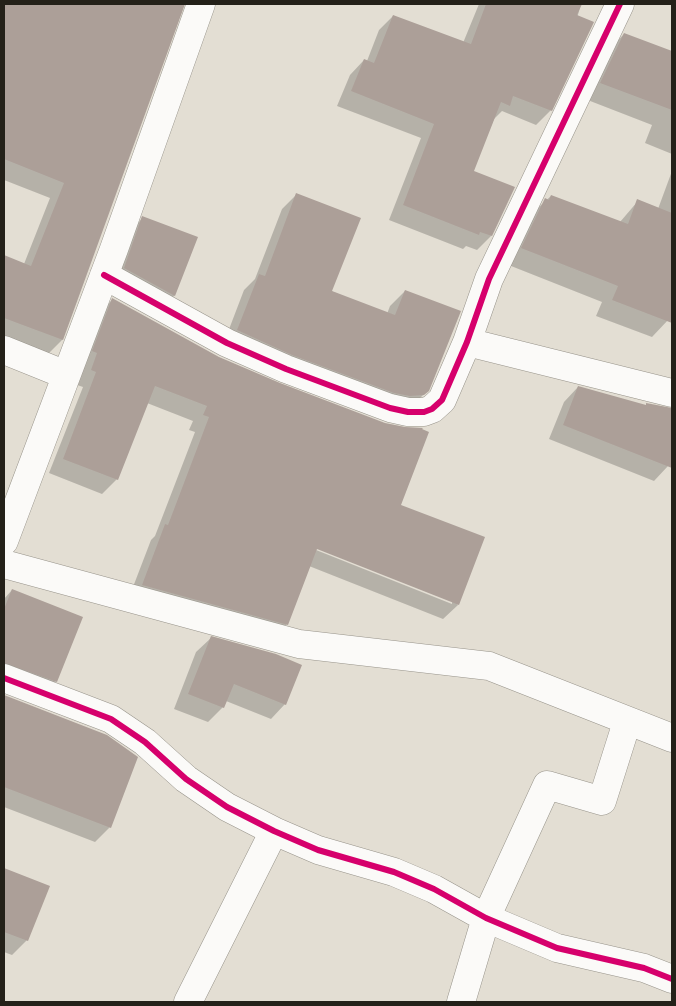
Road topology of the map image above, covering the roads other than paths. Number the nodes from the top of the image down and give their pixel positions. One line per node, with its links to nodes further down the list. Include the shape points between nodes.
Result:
1 (201, 4): 3 (street)
2 (620, 4): 4 (street, via 489,279)
3 (104, 275): 4 (street, via 227,343 361,399 408,412 424,412 442,400); 6 (street)
4 (467, 342): 7 (street)
5 (4, 350): 6 (street)
6 (66, 375): 8 (street)
7 (672, 393)
8 (4, 541)
9 (4, 564): 11 (street, via 299,644 489,666)
10 (4, 678): 13 (street, via 112,719 145,742 186,779 227,807)
11 (627, 722): 12 (street); 14 (street, via 602,801 547,785)
12 (672, 738)
13 (274, 832): 14 (street, via 318,850 402,875 434,888); 16 (street)
14 (486, 918): 15 (street, via 557,948 644,968); 17 (street)
15 (672, 979)
16 (188, 1002)
17 (461, 1002)

